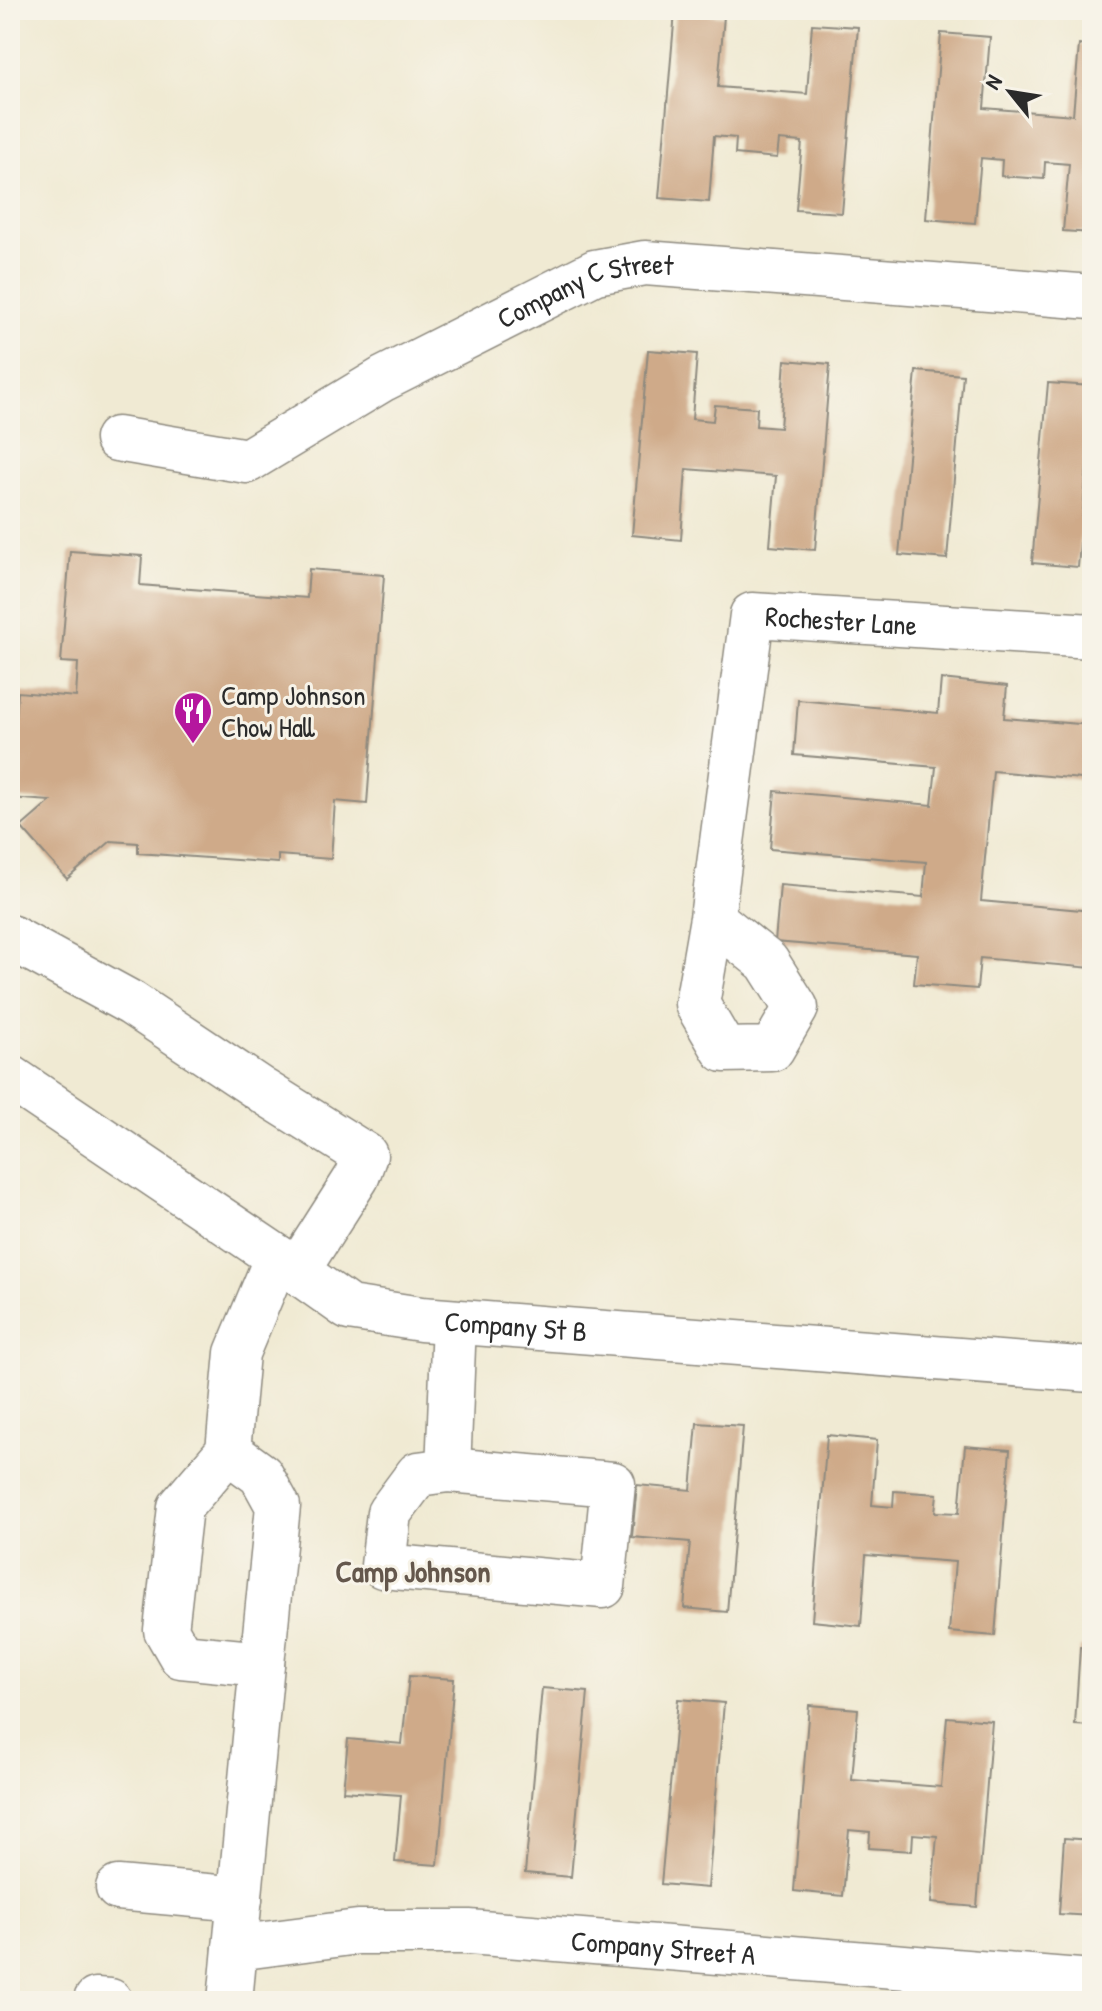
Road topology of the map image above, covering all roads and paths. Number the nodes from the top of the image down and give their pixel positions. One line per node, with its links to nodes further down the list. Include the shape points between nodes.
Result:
1 (1092, 297): 2 (street, Company C Street, via 645,263 595,272 383,379 247,461)
2 (117, 439)
3 (1092, 636): 4 (street, Rochester Lane, via 752,615)
4 (712, 918)
5 (10, 937): 7 (street, via 131,1003 365,1155 357,1177)
6 (10, 1077): 7 (street, Company St B)
7 (287, 1264): 8 (street, Company St B, via 349,1308); 10 (street, via 237,1353)
8 (454, 1322): 9 (street, Company St B); 11 (street)
9 (1092, 1370)
10 (228, 1451): 12 (street, via 261,1475 278,1506); 12 (street, via 180,1507 166,1630 181,1656)
11 (448, 1470): 11 (street, via 418,1474 389,1513 383,1566 603,1586 613,1484)
12 (262, 1664): 14 (street)
13 (118, 1888): 14 (street)
14 (240, 1899): 15 (street)
15 (235, 1948): 16 (street, Company Street A, via 358,1932 469,1932); 17 (street)
16 (1092, 1982)
17 (230, 2001)

